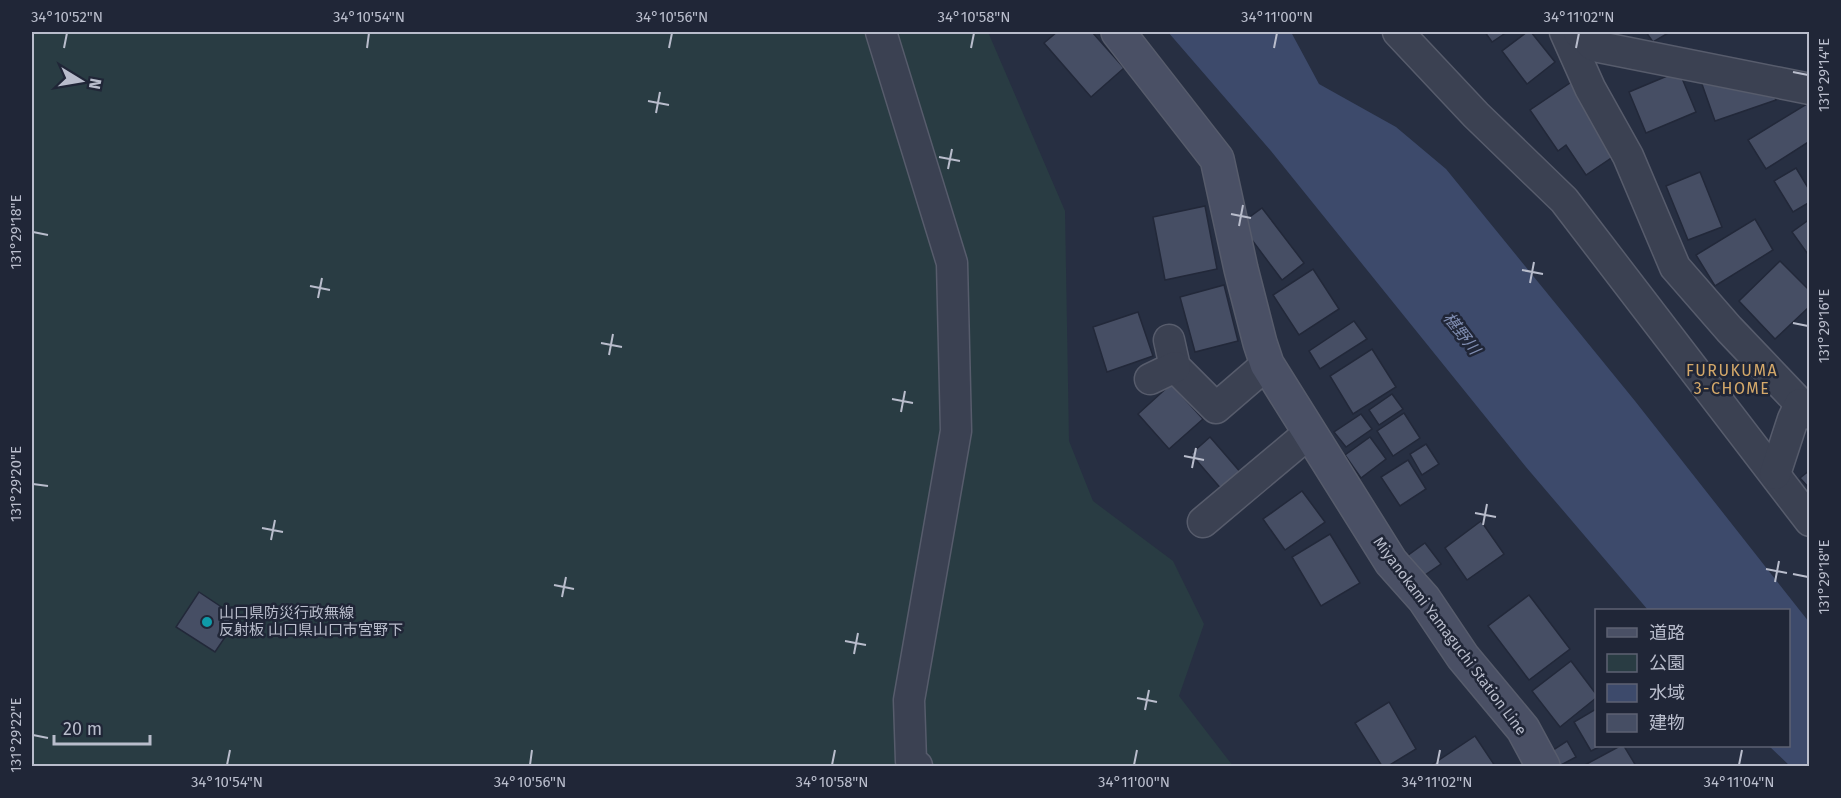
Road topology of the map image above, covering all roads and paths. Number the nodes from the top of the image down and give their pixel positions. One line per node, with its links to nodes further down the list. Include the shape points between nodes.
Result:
1 (881, 32): 14 (street, via 952,263 956,432 909,700 911,761)
2 (1118, 32): 8 (main road, Miyanokami Yamaguchi Station Line, via 1217,159)
3 (1398, 32): 11 (street, via 1564,200)
4 (1565, 32): 9 (street, via 1590,88 1628,156 1675,267)
5 (1579, 32): 6 (street, via 1594,46)
6 (1809, 89)
7 (1165, 362): 8 (street, via 1216,408)
8 (1267, 364): 10 (main road, Miyanokami Yamaguchi Station Line)
9 (1805, 409): 11 (street, via 1793,418)
10 (1309, 433): 13 (street); 15 (main road, Miyanokami Yamaguchi Station Line, via 1391,562 1523,729)
11 (1775, 474): 12 (street)
12 (1809, 521)
13 (1203, 522)
14 (917, 766)
15 (1543, 766)

